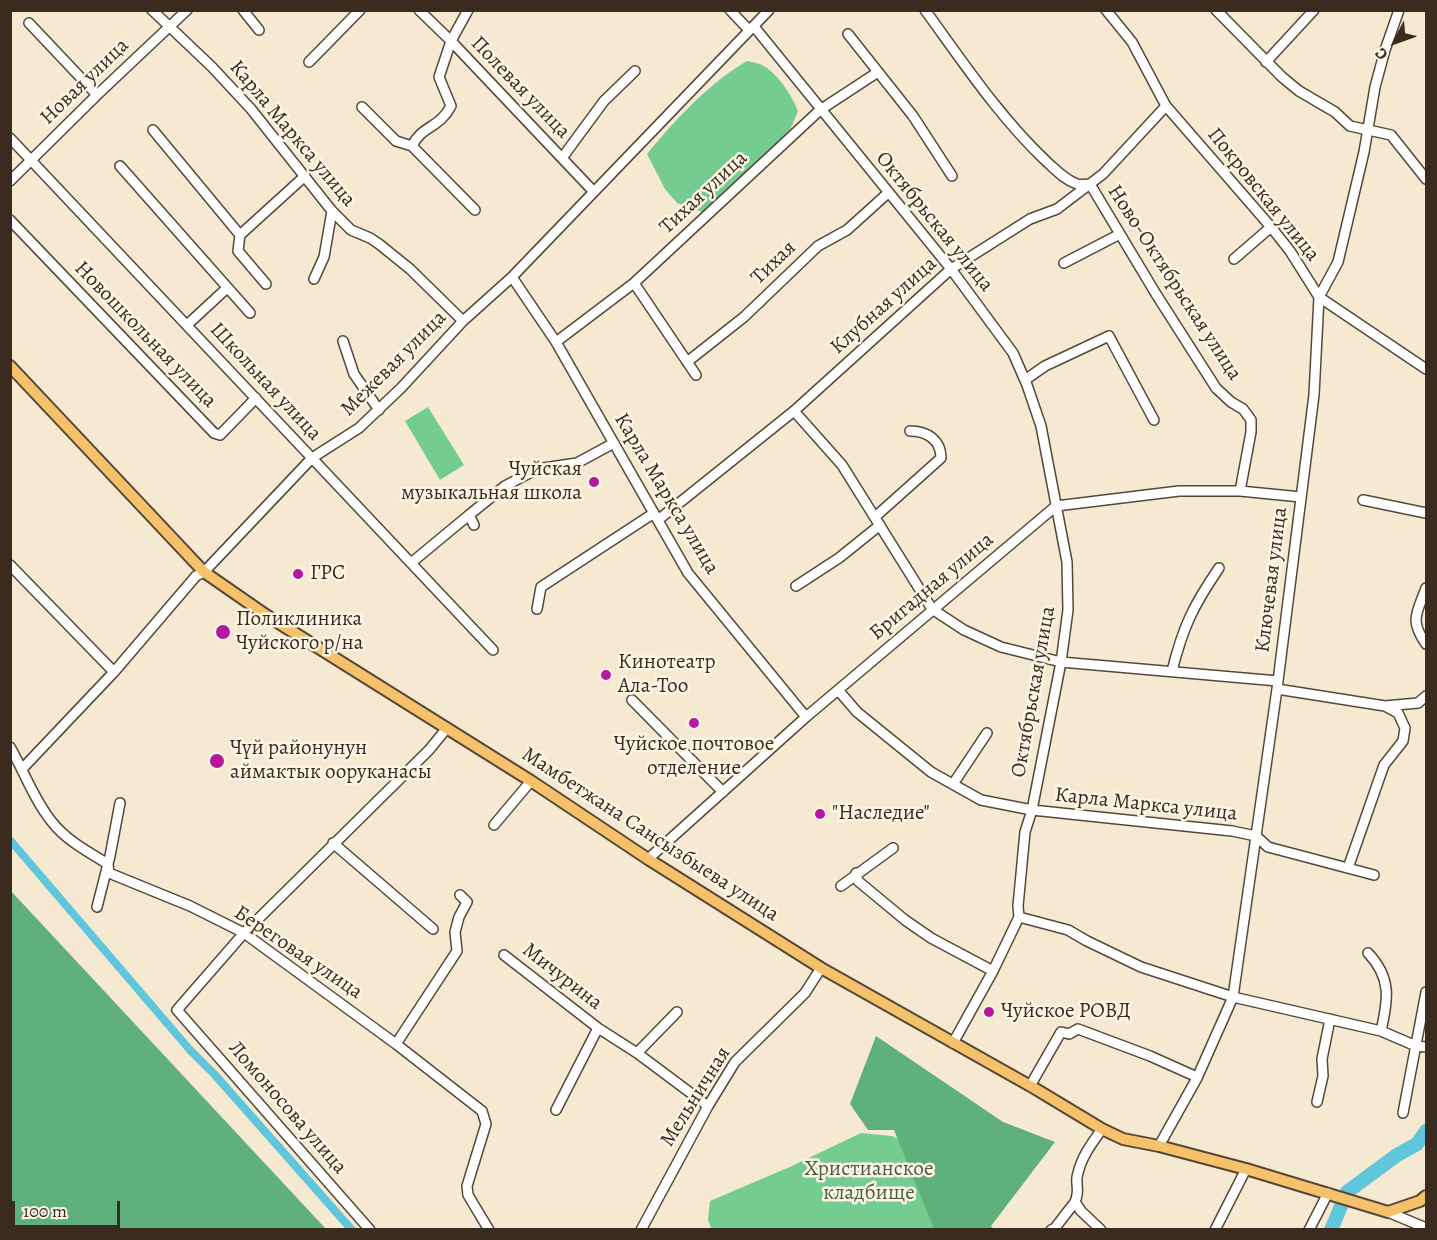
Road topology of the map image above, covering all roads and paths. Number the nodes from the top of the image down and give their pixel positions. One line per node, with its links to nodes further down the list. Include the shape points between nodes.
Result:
1 (152, 10): 15 (street, Карла Маркса улица)
2 (187, 10): 15 (street, Новая улица)
3 (243, 10): 17 (street)
4 (360, 10): 20 (street)
5 (418, 10): 19 (street, Полевая улица)
6 (468, 10): 19 (street)
7 (730, 10): 16 (street, Октябрьская улица)
8 (769, 10): 16 (street, Межевая улица)
9 (925, 10): 39 (street, Ново-Октябрьская улица, via 1013,127 1063,177 1078,185)
10 (1106, 10): 25 (street, Покровская улица, via 1132,42)
11 (1216, 10): 21 (street)
12 (1314, 10): 21 (street)
13 (1399, 10): 29 (street, Ключевая улица, via 1374,87)
14 (29, 23): 24 (street)
15 (168, 27): 24 (street, Новая улица); 35 (street, Карла Маркса улица, via 212,66)
16 (750, 28): 27 (street, Октябрьская улица, via 756,29); 40 (street, Межевая улица)
17 (259, 30)
18 (848, 34): 23 (street)
19 (451, 41): 31 (street, via 440,77 451,106 441,122 418,135); 32 (street, Полевая улица)
20 (309, 62)
21 (1266, 62): 29 (street, via 1299,91 1335,112 1350,126)
22 (635, 70): 32 (street, via 604,101)
23 (878, 72): 27 (street, Тихая улица); 36 (street, via 913,116)
24 (97, 95): 33 (street, Новая улица)
25 (1166, 106): 39 (street, Клубная улица); 45 (street, Покровская улица)
26 (362, 107): 31 (street, via 396,141)
27 (820, 110): 41 (street, Октябрьская улица); 53 (street, Тихая улица)
28 (153, 130): 47 (street)
29 (1367, 130): 37 (street, via 1391,135); 56 (street, Ключевая улица, via 1338,262)
30 (10, 138): 33 (street, Школьная улица)
31 (412, 146): 42 (street)
32 (562, 158): 40 (street, Полевая улица)
33 (31, 159): 38 (street, Новая улица); 59 (street, Школьная улица)
34 (120, 166): 55 (street, Школьная улица)
35 (305, 176): 43 (street, Карла Маркса улица); 47 (street)
36 (952, 176)
37 (1426, 179)
38 (10, 181)
39 (1090, 184): 46 (street, Ново-Октябрьская улица); 50 (street, Клубная улица, via 1057,209 1030,219)
40 (594, 192): 51 (street, Межевая улица)
41 (888, 193): 50 (street, Октябрьская улица); 63 (street, Тихая, via 847,230 818,246 744,317)
42 (475, 210)
43 (332, 211): 52 (street, via 324,257); 58 (street, Карла Маркса улица, via 351,230 380,244 410,269)
44 (10, 220): 69 (street, Новошкольная улица, via 214,433 220,435)
45 (1271, 227): 48 (street); 56 (street, Покровская улица)
46 (1120, 234): 49 (street); 76 (street, Ново-Октябрьская улица, via 1216,388 1251,420)
47 (240, 235): 54 (street, via 238,251)
48 (1234, 259)
49 (1064, 263)
50 (951, 269): 68 (street, Октябрьская улица, via 1013,353); 71 (street, Клубная улица)
51 (512, 277): 58 (street, Межевая улица); 61 (street, Карла Маркса улица)
52 (314, 279)
53 (634, 283): 61 (street, Тихая улица); 63 (street)
54 (266, 284)
55 (227, 288): 57 (street, Школьная улица); 59 (street)
56 (1319, 297): 64 (street, Покровская улица); 77 (street, Ключевая улица, via 1314,395)
57 (250, 314)
58 (463, 321): 70 (street, Межевая улица)
59 (187, 325): 69 (street, Школьная улица)
60 (344, 340): 70 (street, via 354,374)
61 (556, 342): 74 (street, Карла Маркса улица)
62 (1426, 353): 64 (street)
63 (687, 362): 67 (street)
64 (1418, 362): 66 (street, Покровская улица)
65 (10, 366): 88 (main road, Мамбетжана Сансызбыева улица)
66 (1426, 369)
67 (696, 375)
68 (1025, 380): 72 (street, via 1045,366 1109,336); 79 (street, Октябрьская улица, via 1041,426)
69 (256, 398): 75 (street, Школьная улица)
70 (379, 410): 75 (street, Межевая улица)
71 (794, 411): 82 (street, Клубная улица); 83 (street, via 842,465)
72 (1154, 420)
73 (910, 431): 83 (street, via 924,431 933,438 941,458)
74 (614, 444): 81 (street, via 577,463 537,469 505,486); 82 (street, Карла Маркса улица)
75 (312, 458): 85 (street, Школьная улица); 88 (street, Межевая улица)
76 (1240, 491): 77 (street); 79 (street, via 1179,491)
77 (1301, 497): 98 (street, Ключевая улица)
78 (1363, 500): 80 (street)
79 (1056, 506): 92 (street, Бригадная улица); 95 (street, Октябрьская улица, via 1067,562 1068,610)
80 (1426, 513)
81 (468, 515): 84 (street); 85 (street)
82 (656, 516): 91 (street, Клубная улица, via 541,587); 103 (street, Карла Маркса улица, via 688,573)
83 (878, 521): 89 (street, via 839,558); 92 (street)
84 (474, 525)
85 (411, 563): 94 (street, Школьная улица)
86 (10, 565): 97 (street)
87 (1219, 568): 96 (street, via 1180,636)
88 (204, 572): 97 (street, Межевая улица, via 196,576); 104 (main road, Мамбетжана Сансызбыева улица)
89 (796, 586)
90 (1426, 588): 93 (street, via 1415,615)
91 (537, 609)
92 (932, 609): 95 (street, via 1001,647); 99 (street, Бригадная улица)
93 (1426, 644)
94 (493, 650)
95 (1061, 662): 96 (street); 112 (street, Октябрьская улица)
96 (1172, 671): 98 (street)
97 (114, 672): 107 (street, Межевая улица)
98 (1277, 685): 102 (street); 114 (street, Ключевая улица)
99 (838, 690): 103 (street, Бригадная улица); 109 (street, Карла Маркса улица, via 881,733)
100 (1426, 696): 102 (street, via 1418,703)
101 (632, 700): 110 (street)
102 (1389, 706): 119 (street, via 1398,713 1405,728 1403,741 1384,765)
103 (806, 717): 110 (street, Бригадная улица)
104 (447, 728): 108 (main road, Мамбетжана Сансызбыева улица); 115 (street)
105 (987, 733): 109 (street)
106 (10, 747): 107 (street, Береговая улица)
107 (22, 769): 118 (street, Береговая улица, via 51,821 65,836)
108 (531, 782): 113 (street); 117 (main road, Мамбетжана Сансызбыева улица)
109 (953, 784): 112 (street, Карла Маркса улица, via 981,801)
110 (723, 792): 117 (street, Бригадная улица)
111 (120, 803): 118 (street)
112 (1032, 810): 114 (street, Карла Маркса улица); 125 (street, Октябрьская улица, via 1025,832)
113 (494, 825)
114 (1256, 836): 119 (street, Карла Маркса улица, via 1268,847); 133 (street, Ключевая улица)
115 (333, 843): 126 (street); 127 (street)
116 (892, 848): 120 (street)
117 (648, 859): 130 (main road, Мамбетжана Сансызбыева улица)
118 (108, 864): 124 (street); 127 (street, Береговая улица, via 110,873)
119 (1348, 868): 121 (street, Карла Маркса улица)
120 (856, 873): 122 (street); 131 (street, via 858,881 905,920)
121 (1374, 875)
122 (841, 886)
123 (460, 895): 139 (street, via 467,902 455,932 457,951)
124 (97, 907)
125 (1019, 917): 131 (street, Октябрьская улица); 133 (street, via 1068,930 1141,967)
126 (433, 929)
127 (244, 933): 139 (street, Береговая улица); 157 (street, Ломоносова улица, via 177,1010)
128 (1368, 953): 137 (street, via 1386,981)
129 (504, 955): 136 (street, Мичурина)
130 (821, 968): 138 (main road, Мамбетжана Сансызбыева улица); 146 (street, Мельничная, via 805,993 735,1062)
131 (993, 971): 138 (street, Октябрьская улица)
132 (1426, 992): 140 (street)
133 (1233, 997): 135 (street); 143 (street, Ключевая улица)
134 (677, 1012): 142 (street)
135 (1330, 1019): 137 (street); 145 (street)
136 (598, 1028): 142 (street, Мичурина); 147 (street, Мичурина)
137 (1381, 1031): 140 (street)
138 (953, 1043): 144 (main road, Мамбетжана Сансызбыева улица)
139 (396, 1044): 158 (street, Береговая улица, via 482,1112 486,1124 467,1186 468,1195)
140 (1416, 1046): 141 (street); 148 (street)
141 (1426, 1047)
142 (637, 1053): 146 (street, Мичурина)
143 (1197, 1077): 144 (street, via 1078,1029 1069,1034 1061,1032); 150 (street, Ключевая улица)
144 (1030, 1086): 149 (main road, Мамбетжана Сансызбыева улица)
145 (1317, 1102)
146 (708, 1106): 159 (street, Мельничная)
147 (556, 1110)
148 (1403, 1113)
149 (1102, 1129): 150 (main road, Мамбетжана Сансызбыева улица, via 1124,1139); 154 (street, via 1087,1150 1077,1176 1079,1193)
150 (1159, 1146): 151 (main road, Мамбетжана Сансызбыева улица)
151 (1246, 1169): 152 (main road, Мамбетжана Сансызбыева улица); 162 (street)
152 (1332, 1194): 155 (main road, Мамбетжана Сансызбыева улица); 163 (street)
153 (1426, 1196): 155 (main road)
154 (1075, 1202): 160 (street); 161 (street)
155 (1388, 1212): 156 (street)
156 (1426, 1228)
157 (370, 1230)
158 (489, 1230)
159 (641, 1230)
160 (1051, 1230)
161 (1101, 1230)
162 (1215, 1230)
163 (1309, 1230)

